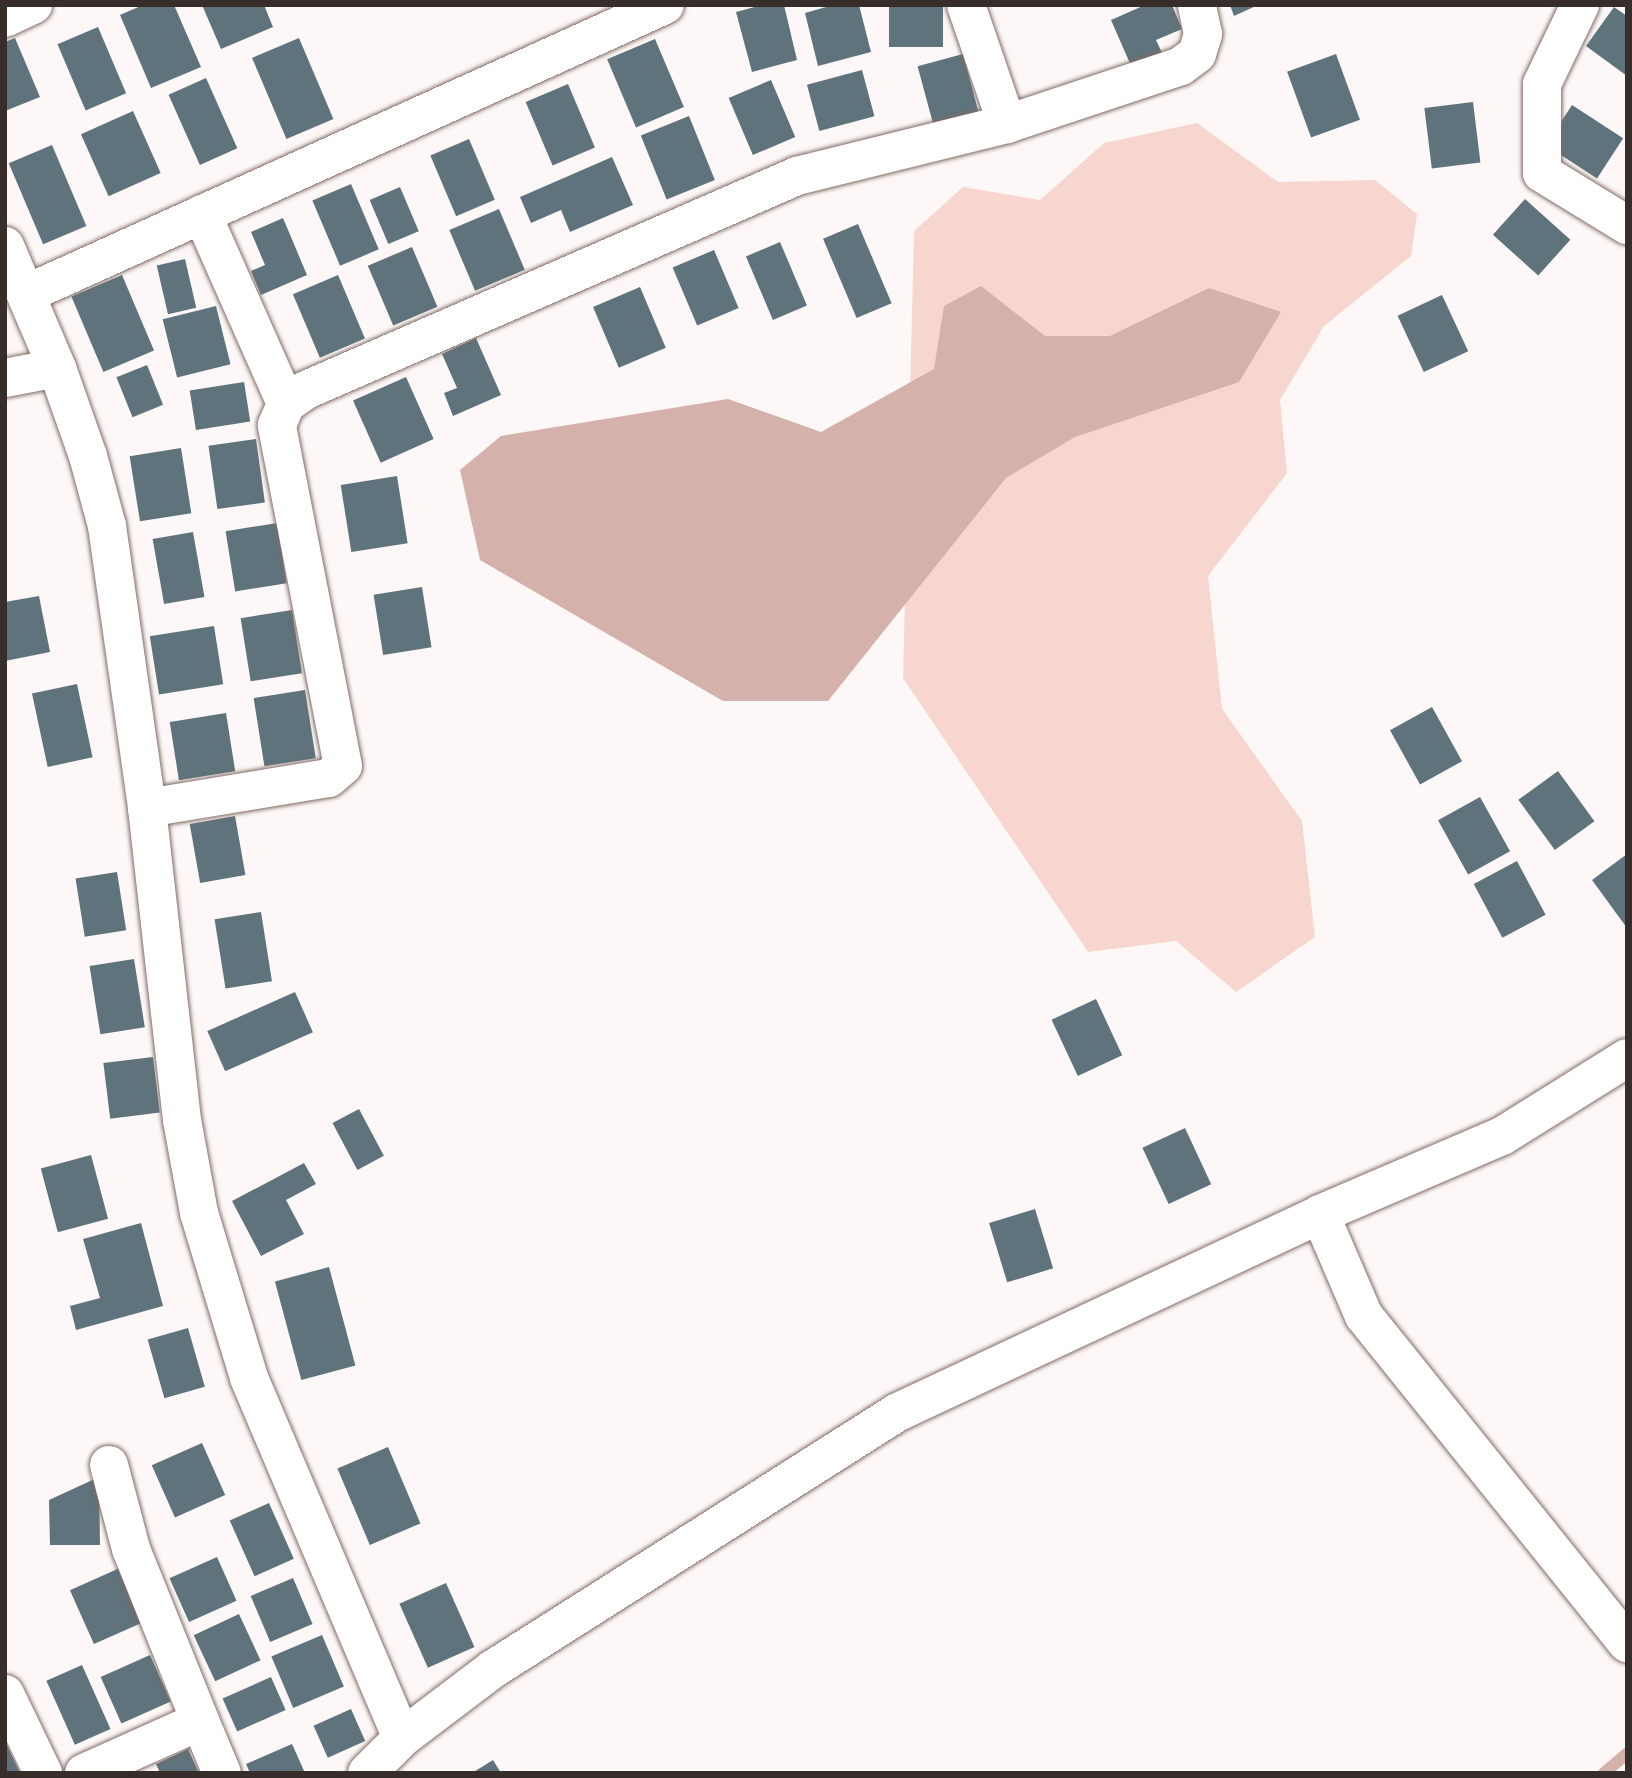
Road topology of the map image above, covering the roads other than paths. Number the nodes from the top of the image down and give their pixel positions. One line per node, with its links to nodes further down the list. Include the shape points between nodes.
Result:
1 (33, 5): 6 (street)
2 (665, 5): 8 (street)
3 (966, 5): 7 (street)
4 (1197, 5): 7 (street, via 1203,34 1198,54 1181,66)
5 (1580, 5): 9 (street, via 1542,84 1542,173)
6 (5, 19)
7 (1007, 124): 14 (street, via 797,176 306,390)
8 (202, 214): 11 (street); 14 (street)
9 (1627, 225)
10 (5, 246): 11 (street)
11 (26, 294): 12 (street)
12 (57, 368): 13 (street); 15 (street, via 107,526)
13 (5, 379)
14 (286, 404): 15 (street, via 277,425 343,766 329,778)
15 (147, 808): 22 (street, via 182,1120 199,1213 249,1378)
16 (1627, 1058): 17 (street, via 1502,1136)
17 (1320, 1214): 19 (street, via 1364,1316); 22 (street, via 895,1413 493,1669)
18 (110, 1465): 21 (street, via 131,1549)
19 (1627, 1643)
20 (5, 1694): 23 (street)
21 (200, 1721): 24 (street); 25 (street)
22 (402, 1738): 26 (street)
23 (43, 1773)
24 (84, 1773)
25 (222, 1773)
26 (367, 1773)

